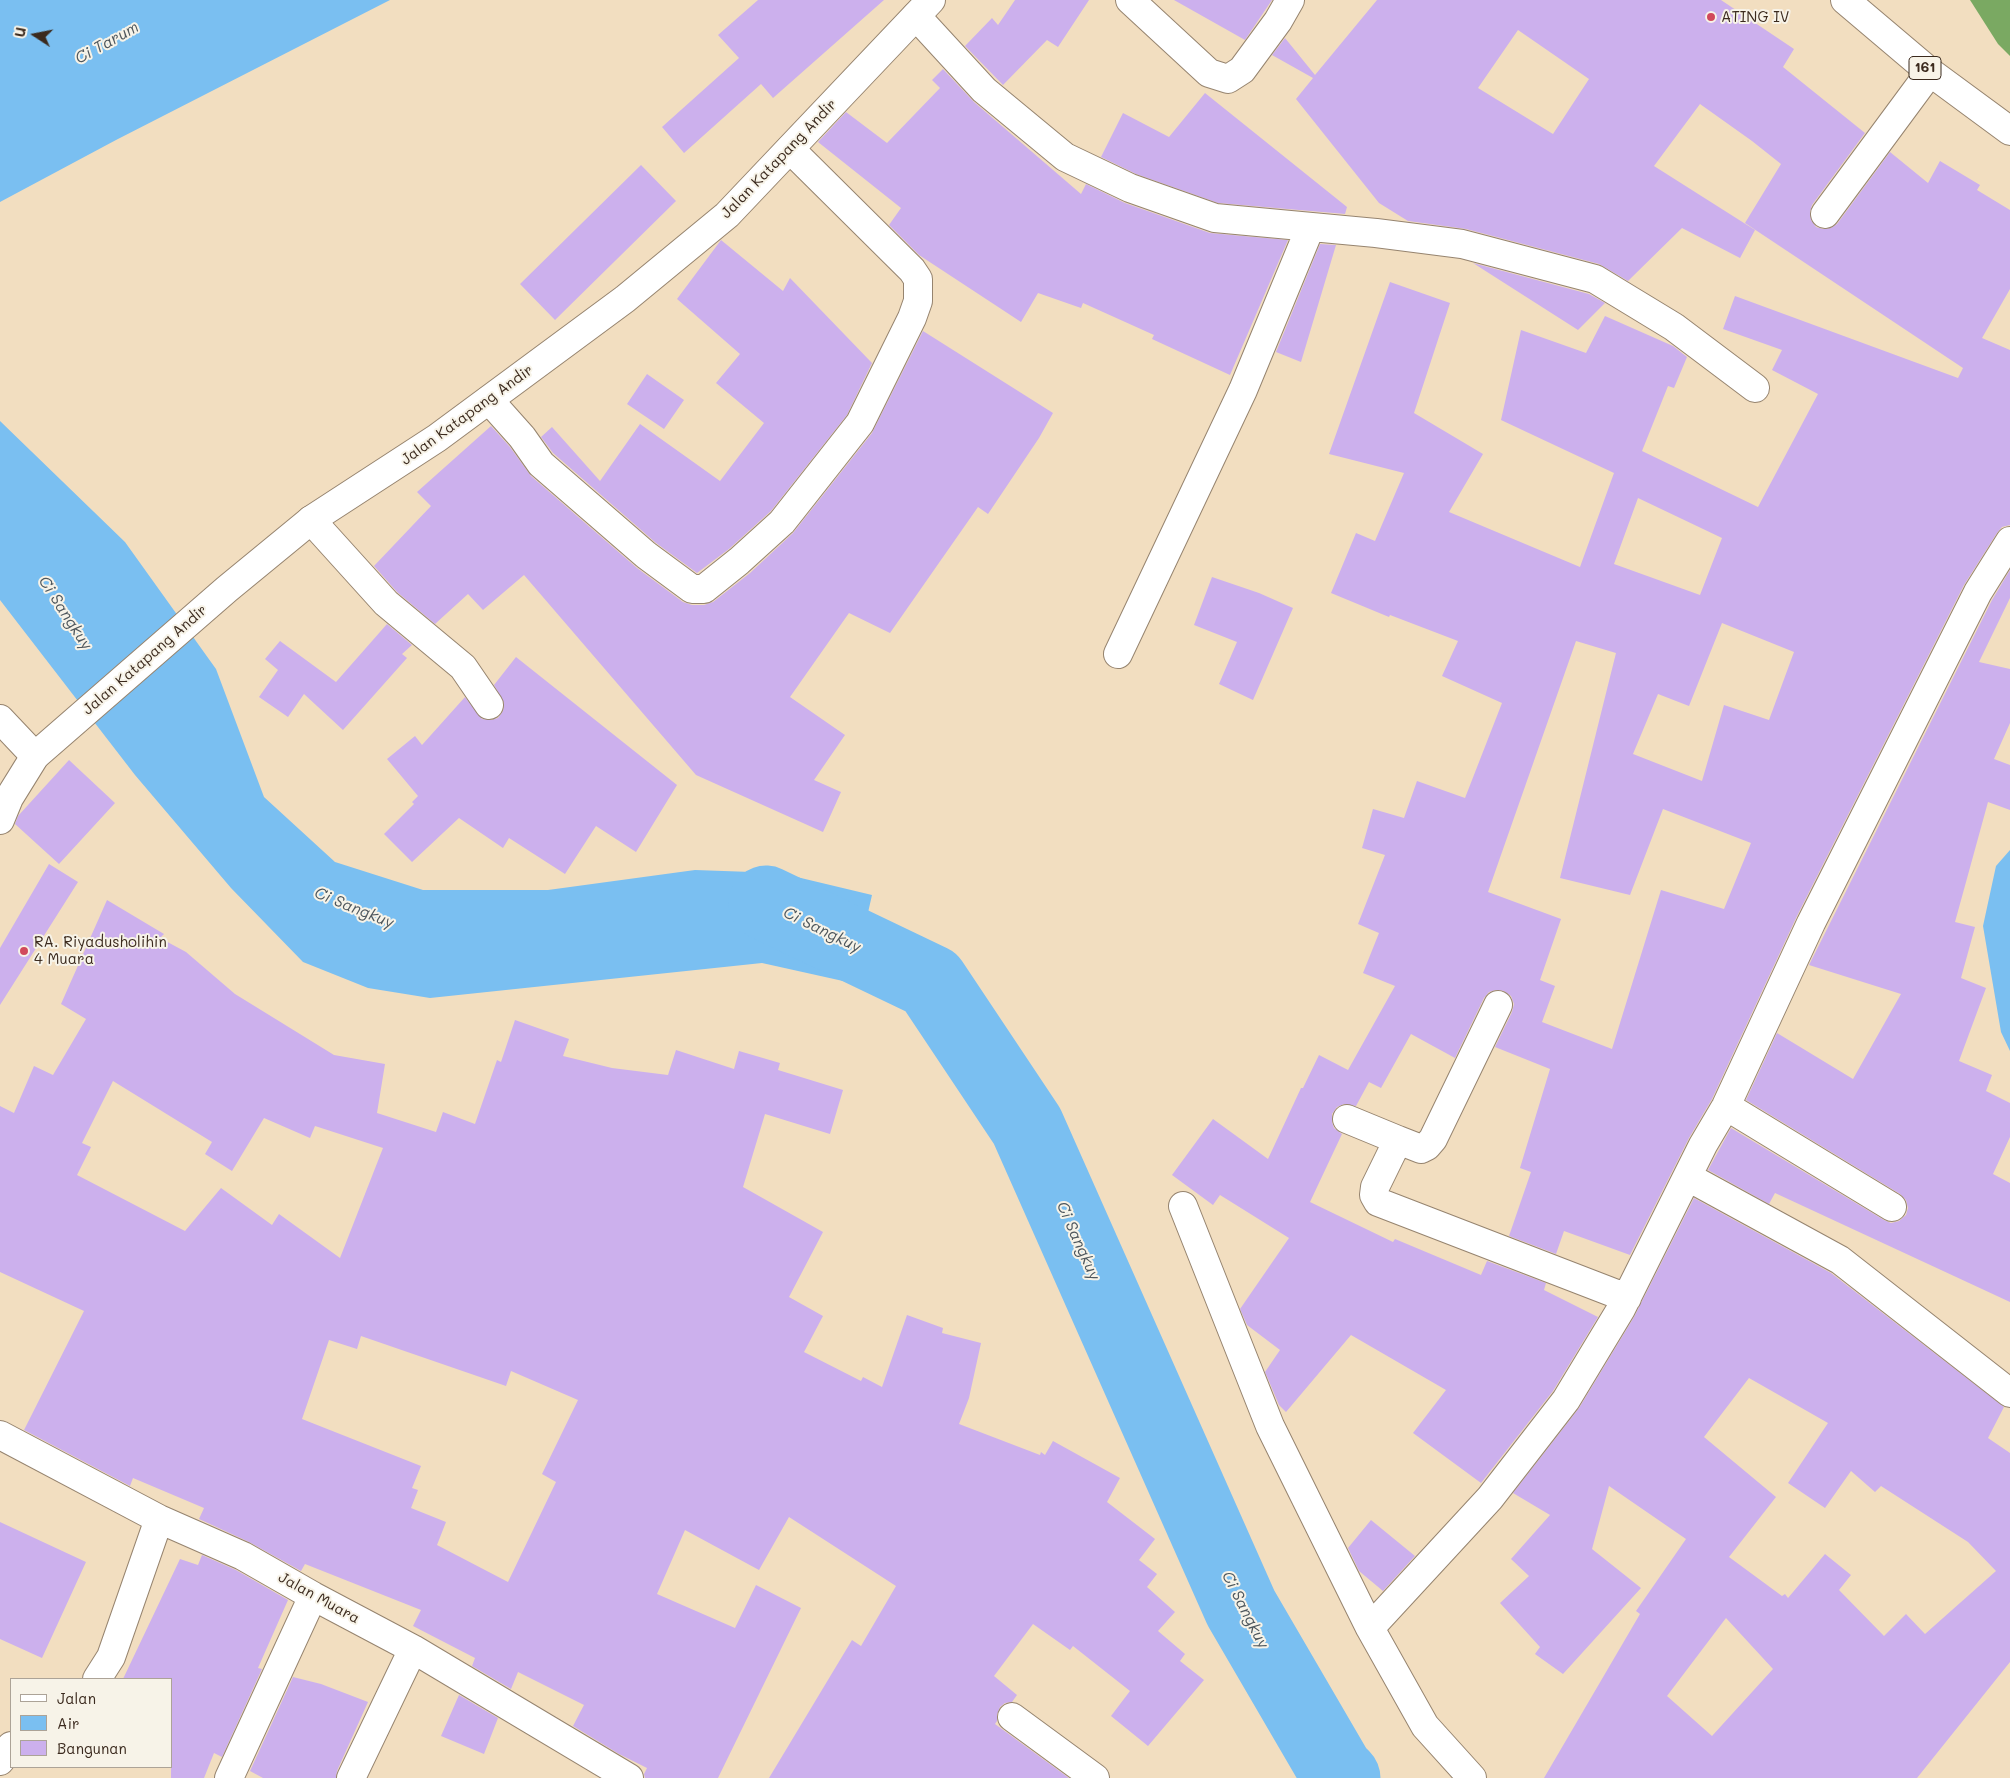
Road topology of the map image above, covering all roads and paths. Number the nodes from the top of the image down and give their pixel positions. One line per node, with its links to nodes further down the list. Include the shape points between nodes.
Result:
1 (1130, 0): 2 (street, via 1209,73 1228,79 1242,70)
2 (1290, 0)
3 (1845, 0): 5 (street, 161)
4 (923, 8): 7 (street, Jalan Katapang Andir); 9 (street, via 984,90 1065,157 1130,188 1215,218)
5 (1930, 72): 6 (street, 161); 8 (street)
6 (2010, 131)
7 (790, 149): 11 (street, Jalan Katapang Andir, via 727,215 625,299); 11 (street, via 912,270 918,279 918,301 860,423 782,522 739,561 704,589 692,589 646,555 541,464)
8 (1825, 214)
9 (1310, 228): 10 (street, via 1462,244 1595,279 1674,327); 14 (street, via 1243,390)
10 (1755, 388)
11 (489, 400): 12 (street, Jalan Katapang Andir)
12 (311, 520): 15 (street, via 386,603 463,667); 17 (street, Jalan Katapang Andir)
13 (2010, 541): 20 (street, via 1978,592 1811,923)
14 (1118, 654)
15 (490, 705)
16 (0, 719): 17 (street)
17 (35, 756): 18 (street, Jalan Katapang Andir, via 9,798)
18 (0, 820)
19 (1498, 1005): 22 (street, via 1433,1139 1420,1149)
20 (1726, 1106): 23 (street); 25 (street)
21 (1347, 1119): 22 (street)
22 (1398, 1140): 26 (street, via 1374,1187 1378,1202)
23 (1688, 1177): 26 (street); 27 (street, via 1840,1260)
24 (1183, 1206): 31 (street, via 1270,1426)
25 (1892, 1208)
26 (1627, 1298): 31 (street, via 1566,1400 1496,1491)
27 (2010, 1393)
28 (0, 1435): 29 (street, Jalan Muara)
29 (159, 1519): 30 (street, Jalan Muara, via 243,1556); 33 (street, via 111,1657)
30 (314, 1596): 32 (street, Jalan Muara); 37 (street)
31 (1370, 1628): 41 (street, via 1425,1726)
32 (414, 1649): 38 (street); 39 (street, Jalan Muara)
33 (98, 1678)
34 (1012, 1717): 40 (street)
35 (10, 1747): 36 (street)
36 (0, 1761)
37 (230, 1778)
38 (351, 1778)
39 (629, 1778)
40 (1095, 1778)
41 (1472, 1778)

